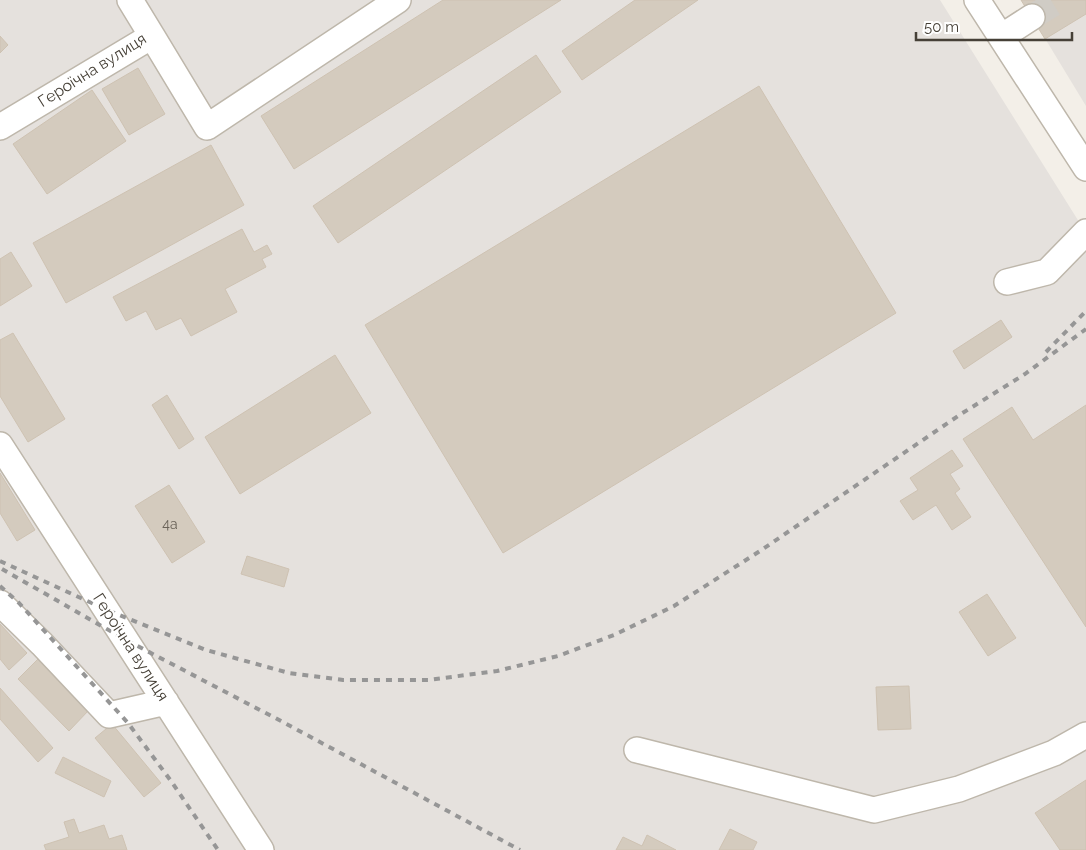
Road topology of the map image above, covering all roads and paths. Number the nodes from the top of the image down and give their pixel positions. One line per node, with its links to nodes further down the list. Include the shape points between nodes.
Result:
1 (130, 0): 5 (street, Героїчна вулиця)
2 (398, 0): 5 (street, via 207,127)
3 (977, 0): 6 (street)
4 (1032, 17): 6 (street)
5 (152, 36): 7 (street, Героїчна вулиця)
6 (1001, 37): 8 (street)
7 (0, 127)
8 (1086, 168)
9 (1086, 232): 10 (street, via 1047,272)
10 (1007, 282)
11 (0, 445): 13 (street, Героїчна вулиця)
12 (0, 603): 13 (street, via 109,715)
13 (166, 702): 16 (street, Героїчна вулиця)
14 (1086, 734): 15 (street, via 1054,754 959,789 874,810)
15 (637, 750)
16 (261, 850)

